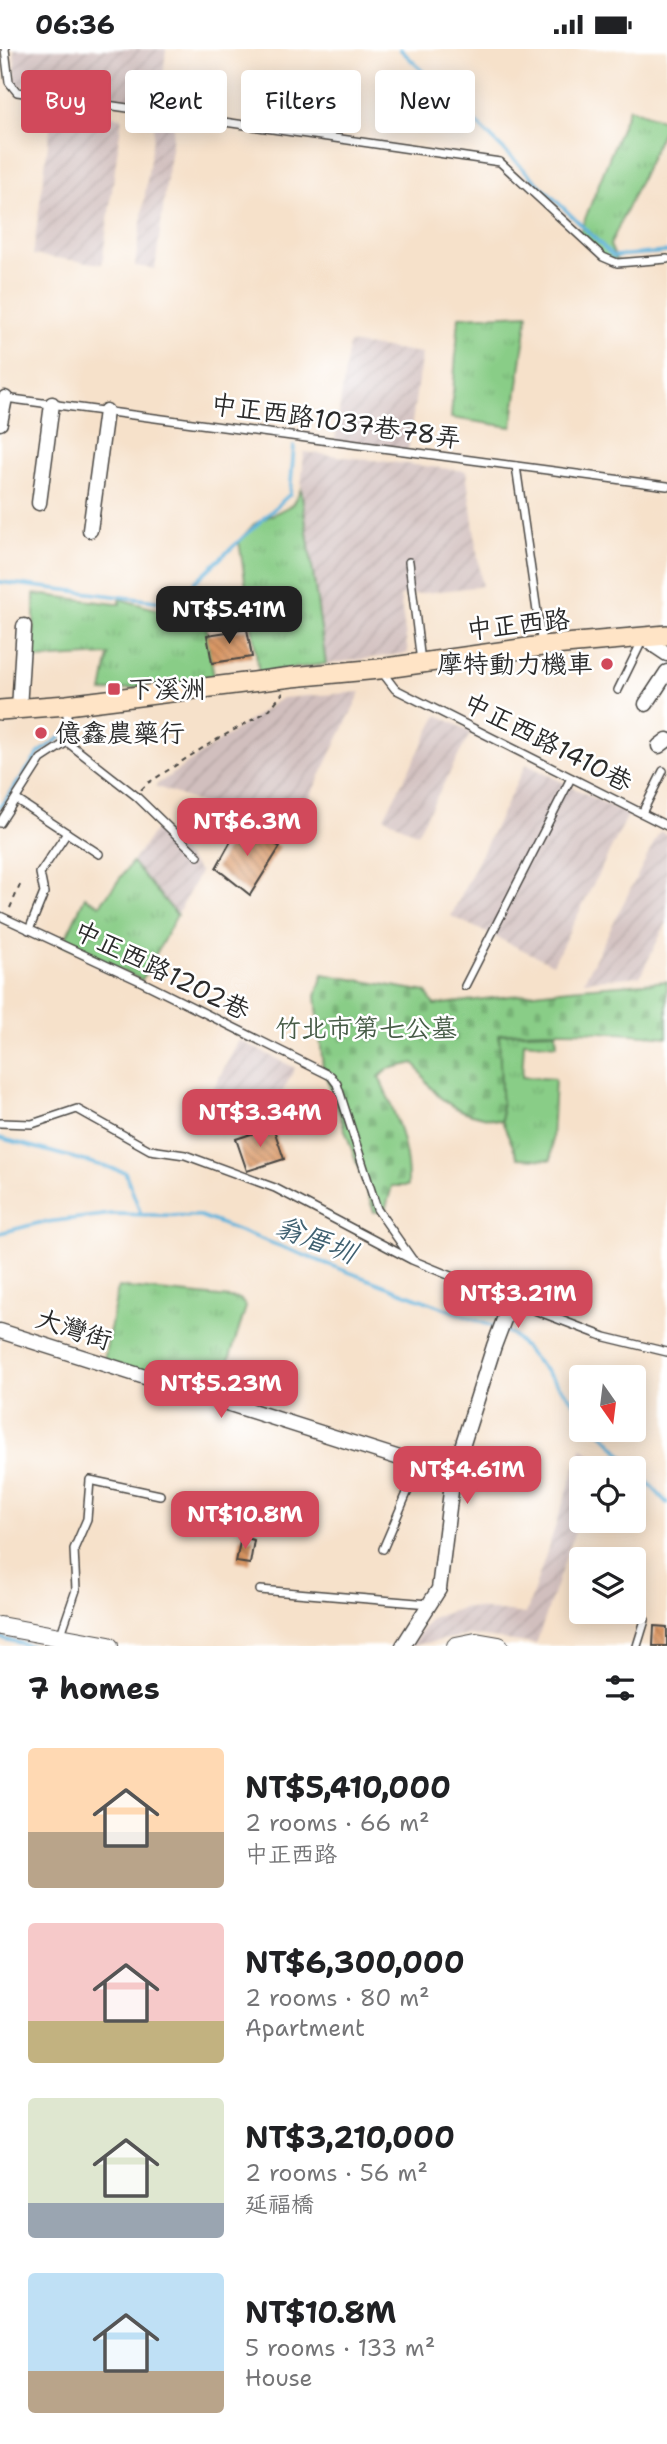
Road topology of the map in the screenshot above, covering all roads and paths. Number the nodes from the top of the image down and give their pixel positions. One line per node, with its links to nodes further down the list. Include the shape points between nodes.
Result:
1 (5, 49): 2 (lane, via 9,82 17,92 500,162 603,257 617,263)
2 (667, 259)
3 (2, 398): 4 (lane, 中正西路1037巷78弄); 6 (street)
4 (52, 404): 5 (lane, 中正西路1037巷78弄); 9 (street)
5 (106, 411): 7 (lane, 中正西路1037巷78弄); 10 (street)
6 (0, 423)
7 (516, 466): 8 (lane, 中正西路1037巷78弄); 15 (lane)
8 (667, 486)
9 (39, 503)
10 (90, 530)
11 (409, 562): 17 (lane)
12 (24, 626): 24 (street)
13 (667, 635): 14 (main road, 中正西路)
14 (643, 639): 15 (main road, 中正西路); 16 (street); 21 (lane)
15 (542, 646): 17 (main road, 中正西路)
16 (667, 654)
17 (421, 662): 18 (main road, 中正西路)
18 (379, 669): 20 (main road, 中正西路); 27 (lane, 中正西路1410巷, via 395,689)
19 (667, 672): 22 (street)
20 (292, 677): 23 (main road, 中正西路); 28 (path, via 268,711 170,768)
21 (618, 690)
22 (646, 704)
23 (67, 705): 24 (main road, 中正西路); 25 (lane)
24 (10, 710)
25 (67, 743): 28 (lane); 29 (lane, via 41,759)
26 (663, 771): 30 (lane)
27 (572, 778): 30 (lane, 中正西路1410巷); 39 (lane)
28 (136, 796): 35 (lane)
29 (17, 800): 31 (lane); 33 (lane)
30 (642, 813): 32 (lane, 中正西路1410巷)
31 (0, 823)
32 (667, 826)
33 (67, 833): 34 (lane); 38 (lane, via 40,873 44,893)
34 (99, 854)
35 (198, 856)
36 (21, 883): 37 (path)
37 (3, 917): 38 (lane, 中正西路1202巷)
38 (29, 930): 41 (lane, 中正西路1202巷, via 331,1076 377,1209)
39 (465, 986)
40 (0, 1123): 41 (lane, via 32,1124 76,1109 150,1150 185,1155 275,1188)
41 (412, 1260): 42 (lane)
42 (510, 1301): 44 (lane, via 605,1337); 46 (street)
43 (0, 1331): 45 (street, 大灣街)
44 (667, 1352)
45 (419, 1465): 46 (street, 大灣街); 48 (lane)
46 (453, 1475): 50 (street, via 439,1589)
47 (160, 1495): 53 (lane, via 90,1481 88,1519 74,1549 75,1590)
48 (383, 1549)
49 (260, 1590): 50 (lane)
50 (430, 1604): 55 (street)
51 (644, 1624): 58 (lane)
52 (0, 1626): 53 (street)
53 (60, 1638): 54 (street)
54 (109, 1646)
55 (403, 1646)
56 (456, 1646): 57 (street, via 475,1642)
57 (499, 1646)
58 (637, 1646)

